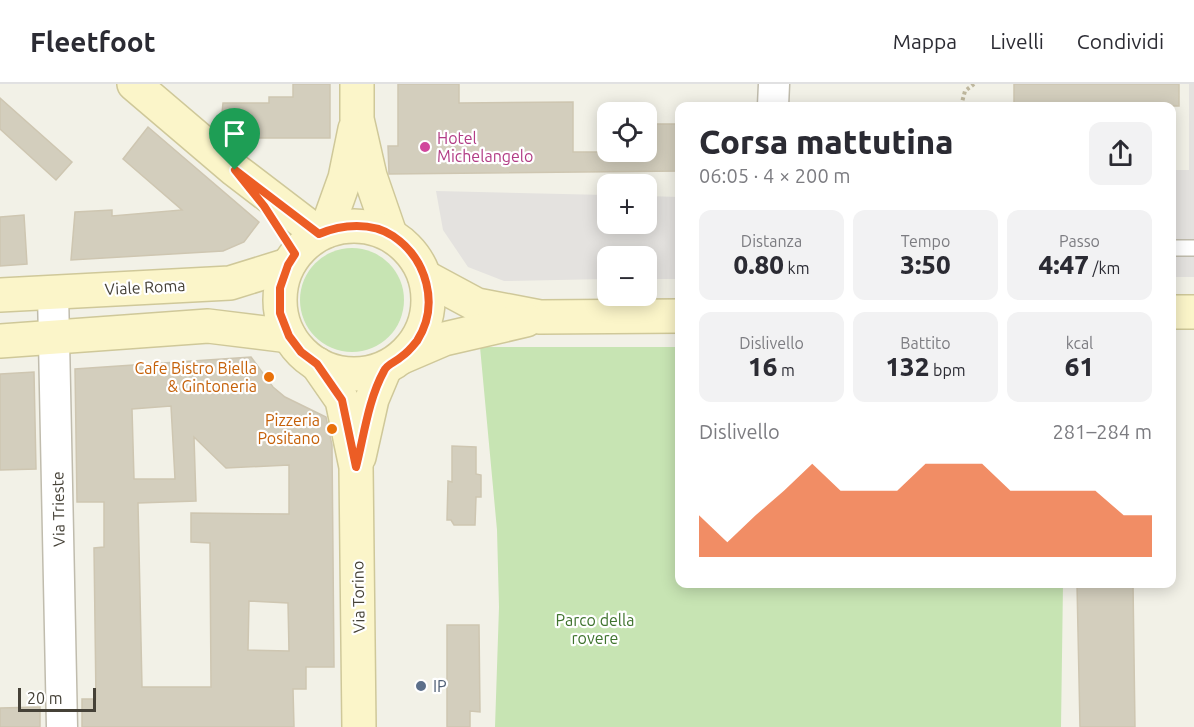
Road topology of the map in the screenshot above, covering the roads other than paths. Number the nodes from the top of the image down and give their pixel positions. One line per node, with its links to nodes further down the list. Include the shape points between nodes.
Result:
1 (134, 84): 7 (street, via 235,170)
2 (357, 84): 5 (street)
3 (774, 84): 4 (street)
4 (772, 102)
5 (357, 119): 6 (street, via 370,176); 7 (street, via 345,178)
6 (390, 234): 7 (street, via 347,225); 10 (street, via 405,245)
7 (307, 246): 11 (street, Viale Roma, via 230,283); 17 (street, via 280,288 280,313)
8 (1176, 248): 9 (lane)
9 (1194, 248)
10 (425, 277): 16 (street, via 477,305); 20 (street, via 429,298 426,321 417,341)
11 (52, 292): 12 (street, Viale Roma); 18 (street, Via Trieste)
12 (0, 295)
13 (1176, 312): 14 (street)
14 (1194, 312)
15 (675, 316): 16 (street)
16 (540, 317): 20 (street, via 444,339)
17 (289, 336): 18 (street, via 208,327); 21 (street)
18 (55, 337): 19 (street); 23 (street, Via Trieste)
19 (0, 341)
20 (393, 363): 21 (street, via 362,374 339,373); 22 (street, Via Torino, via 372,399)
21 (317, 364): 22 (street, Via Torino, via 342,400)
22 (356, 467): 24 (street, Via Torino)
23 (62, 727)
24 (359, 727)

